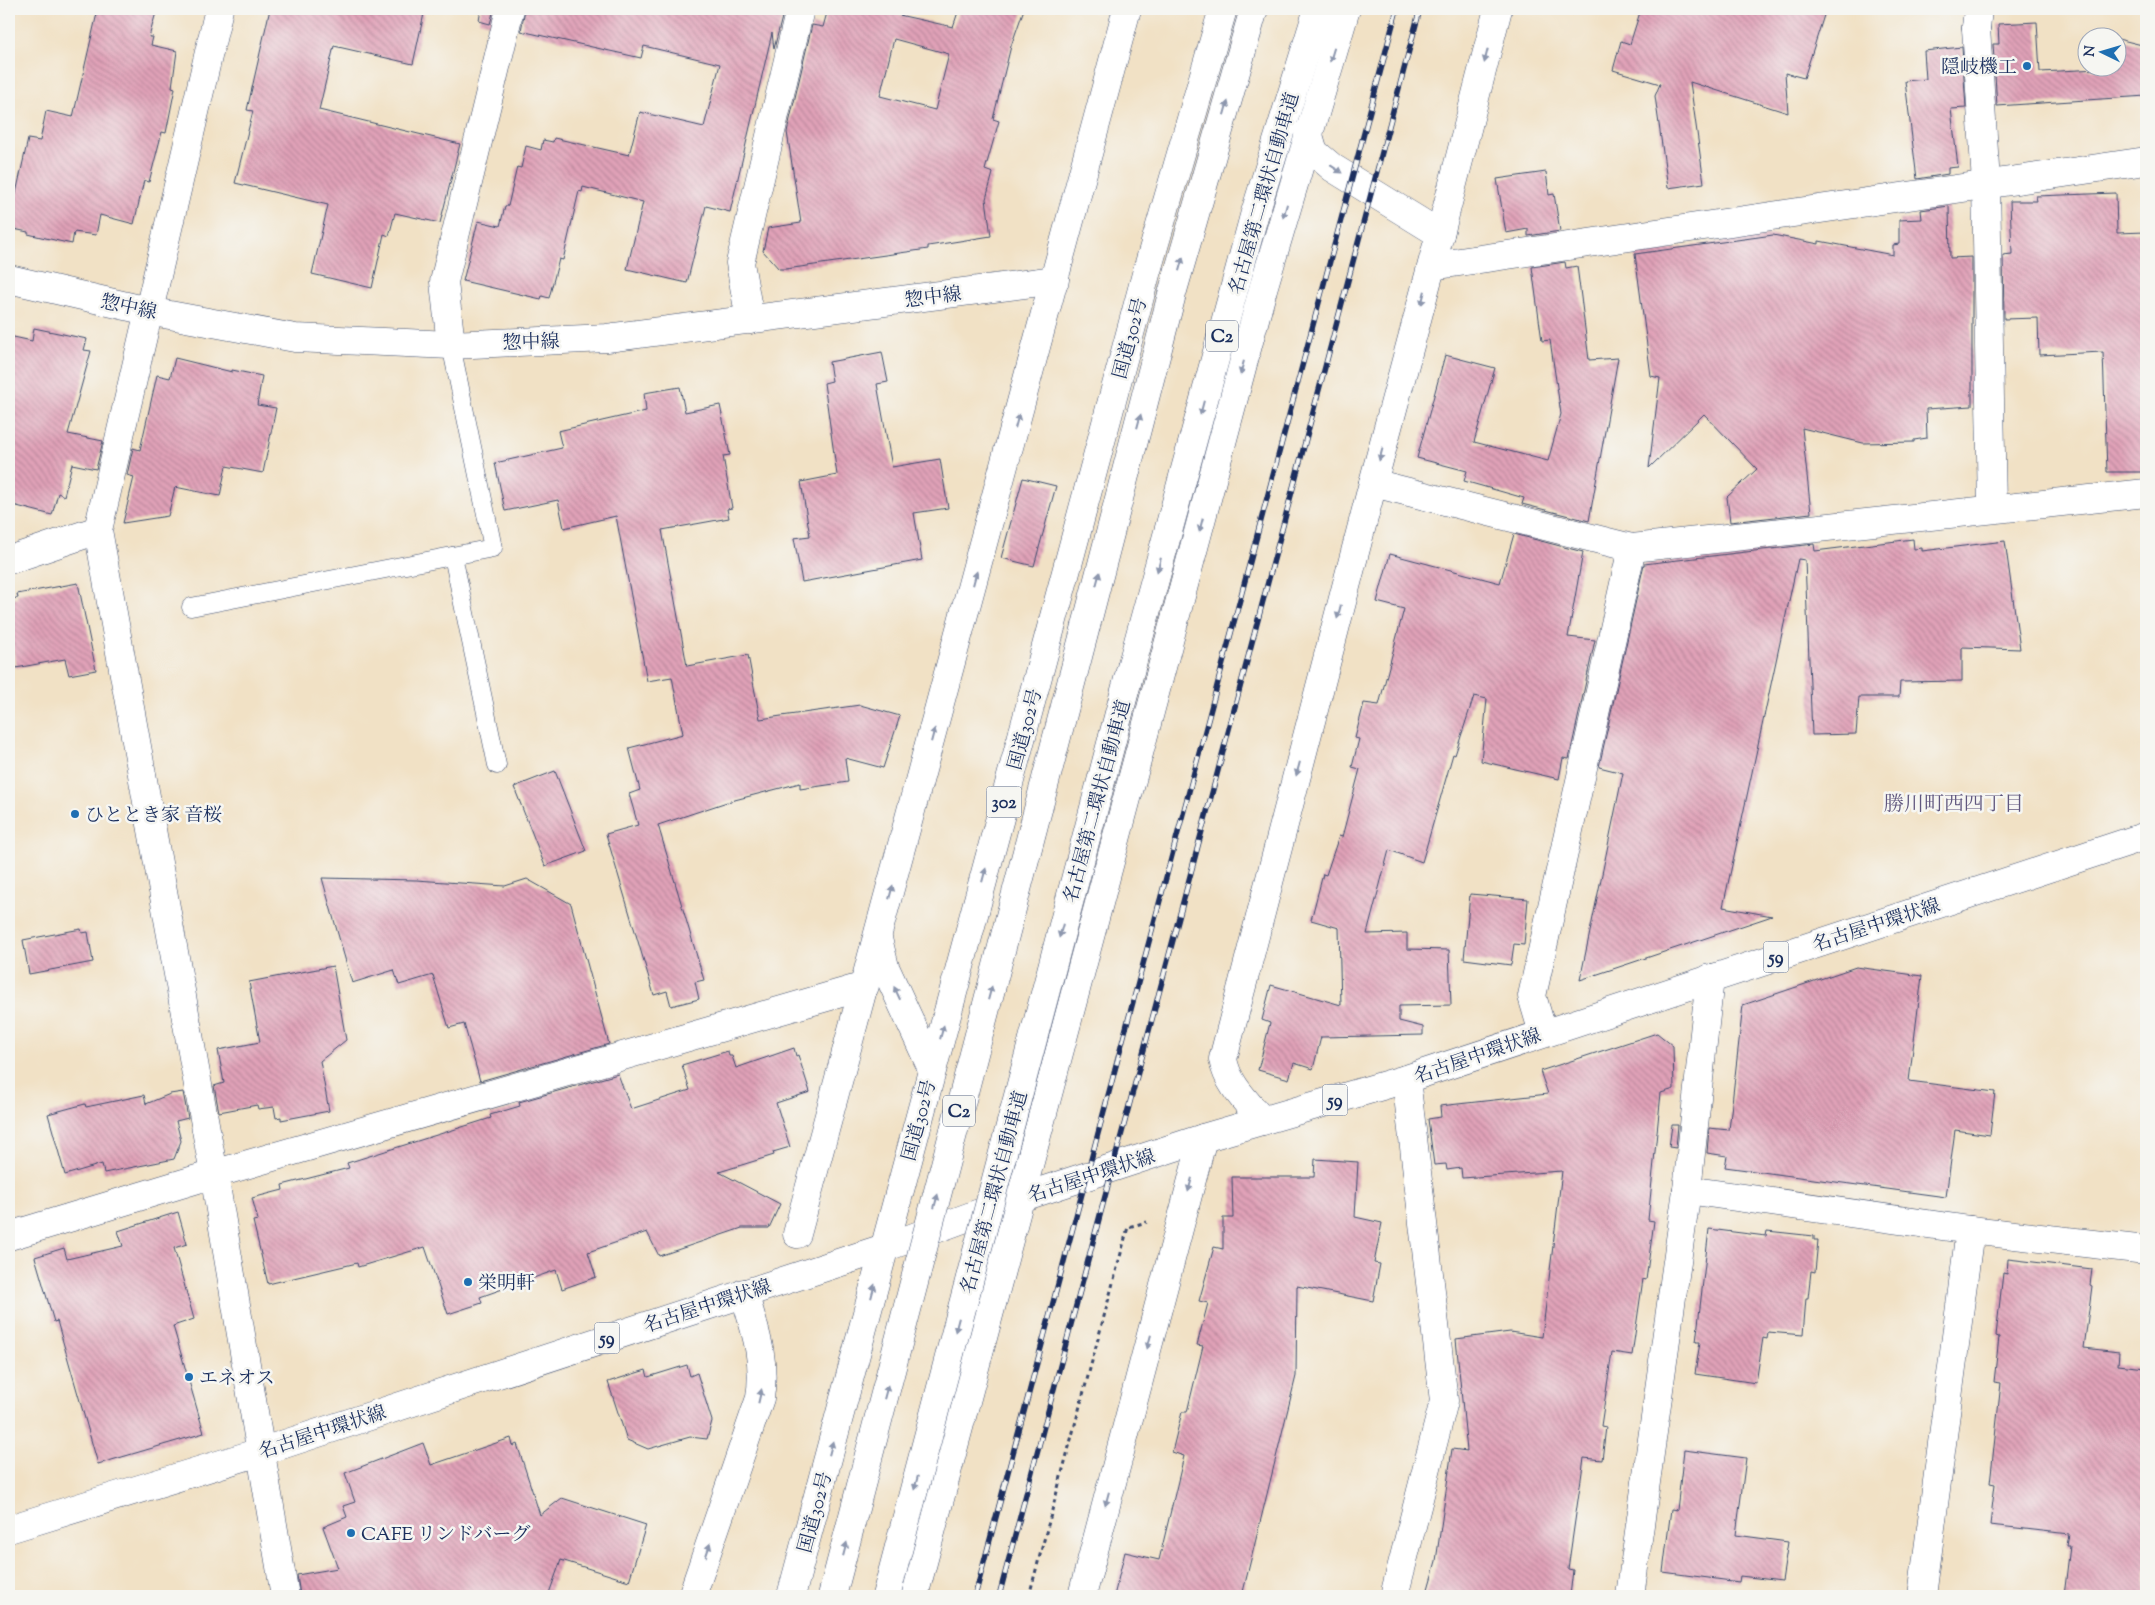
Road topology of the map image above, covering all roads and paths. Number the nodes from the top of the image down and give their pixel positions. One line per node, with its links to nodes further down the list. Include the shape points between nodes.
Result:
1 (220, 9): 18 (main road)
2 (510, 9): 20 (main road, via 444,282)
3 (800, 9): 19 (main road, via 740,263)
4 (1127, 9): 17 (main road)
5 (1223, 9): 35 (main road, 国道302号 / 302, one-way to 5, via 1146,274)
6 (1254, 9): 54 (main road, C2, one-way to 6, bridge, via 1172,294)
7 (1318, 9): 55 (main road, 名古屋第二環状自動車道 / C2, one-way to 55, bridge, via 1254,216 1132,664)
8 (1346, 9): 11 (main road, one-way to 11)
9 (1498, 9): 14 (main road, one-way to 14)
10 (1977, 18): 13 (main road)
11 (1308, 132): 14 (main road, one-way to 14, via 1314,152 1333,168); 41 (main road, one-way to 41, via 1263,289)
12 (2146, 161): 13 (main road)
13 (1986, 184): 15 (main road); 23 (main road)
14 (1440, 234): 15 (main road)
15 (1432, 266): 21 (main road, one-way to 21)
16 (9, 279): 18 (main road, 惣中線)
17 (1055, 280): 19 (main road, 惣中線); 31 (main road, one-way to 17)
18 (148, 311): 20 (main road, 惣中線, via 295,338); 24 (main road)
19 (750, 320): 20 (main road, 惣中線, via 607,338)
20 (451, 345): 26 (lane, via 493,548)
21 (1373, 483): 25 (main road); 37 (main road, one-way to 37, via 1223,1059 1230,1081)
22 (2146, 493): 23 (main road)
23 (1992, 508): 25 (main road)
24 (98, 530): 27 (main road); 39 (main road)
25 (1632, 548): 34 (main road, via 1532,996)
26 (453, 556): 28 (lane); 29 (lane)
27 (9, 560)
28 (191, 607)
29 (498, 765)
30 (2146, 836): 32 (main road, 名古屋中環状線 / 59)
31 (878, 939): 33 (main road); 35 (main road, one-way to 31, via 885,967)
32 (1710, 978): 34 (main road, 名古屋中環状線 / 59); 40 (main road)
33 (865, 986): 39 (main road); 44 (main road)
34 (1543, 1033): 36 (main road, 名古屋中環状線 / 59)
35 (932, 1070): 46 (main road, 国道302号 / 302)
36 (1406, 1079): 37 (main road, 名古屋中環状線 / 59); 59 (main road, via 1444,1401)
37 (1263, 1121): 38 (main road, 名古屋中環状線 / 59)
38 (1203, 1138): 41 (main road, 名古屋中環状線 / 59); 42 (main road, one-way to 42)
39 (214, 1174): 45 (main road); 49 (main road)
40 (1687, 1190): 43 (main road); 60 (main road)
41 (1023, 1197): 46 (main road, 名古屋中環状線 / 59); 56 (main road)
42 (1183, 1212): 57 (path, via 1128,1227); 58 (main road, one-way to 58)
43 (1970, 1230): 47 (main road); 61 (main road)
44 (797, 1234)
45 (9, 1236)
46 (884, 1248): 48 (main road, 名古屋中環状線 / 59); 53 (main road, 国道302号 / 302, one-way to 46)
47 (2146, 1250)
48 (744, 1293): 49 (main road, 名古屋中環状線 / 59); 52 (main road, one-way to 48, via 760,1398 762,1353)
49 (260, 1452): 50 (main road, 名古屋中環状線 / 59); 51 (main road)
50 (9, 1530)
51 (285, 1596)
52 (692, 1596)
53 (792, 1596)
54 (832, 1596)
55 (886, 1596)
56 (914, 1596)
57 (1029, 1596)
58 (1082, 1596)
59 (1394, 1596)
60 (1630, 1596)
61 (1922, 1596)

